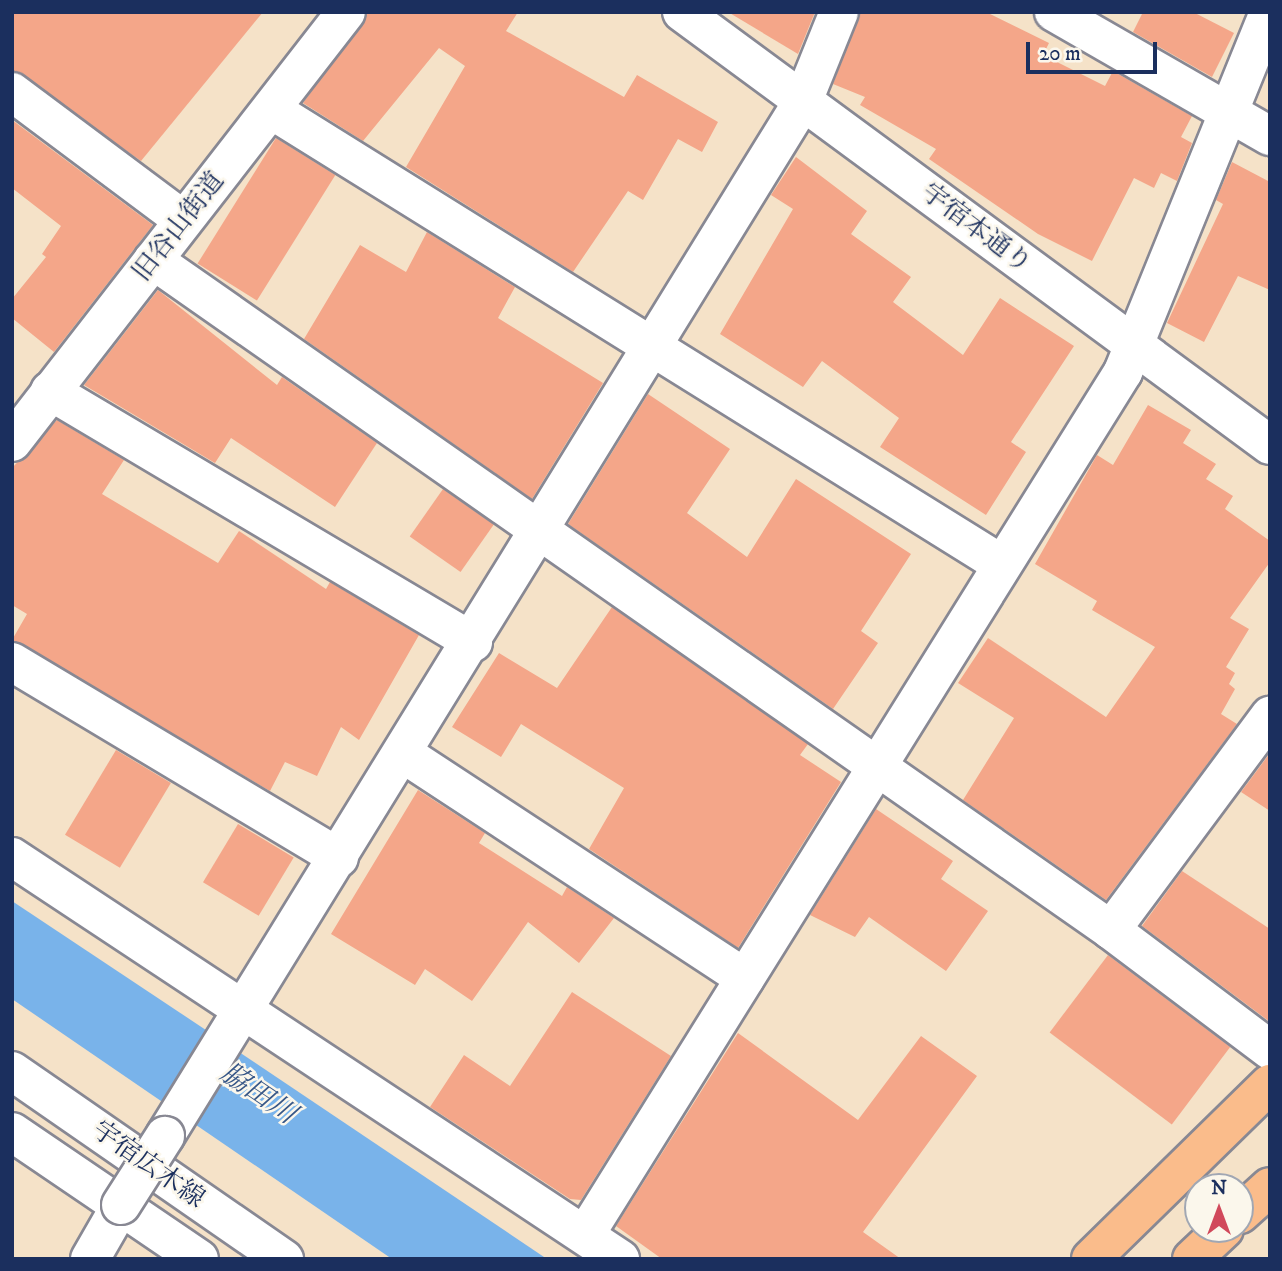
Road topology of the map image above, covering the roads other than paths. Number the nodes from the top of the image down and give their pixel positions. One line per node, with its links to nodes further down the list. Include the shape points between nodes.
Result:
1 (346, 12): 8 (street, 旧谷山街道)
2 (682, 12): 7 (street, 宇宿本通り)
3 (838, 12): 7 (street)
4 (1054, 12): 9 (street)
5 (1269, 12): 9 (street)
6 (12, 92): 11 (street)
7 (803, 101): 13 (street, 宇宿本通り); 14 (street)
8 (272, 110): 11 (street, 旧谷山街道); 14 (street)
9 (1230, 114): 10 (street); 13 (street)
10 (1270, 136)
11 (183, 220): 12 (street, 旧谷山街道)
12 (153, 260): 15 (street, 旧谷山街道); 18 (street)
13 (1136, 348): 17 (street, 宇宿本通り); 19 (street)
14 (650, 350): 18 (street); 19 (street)
15 (50, 391): 16 (street, 旧谷山街道); 20 (street)
16 (12, 442)
17 (1270, 445)
18 (540, 533): 20 (street); 24 (street)
19 (1001, 564): 24 (street)
20 (473, 642): 23 (street)
21 (12, 662): 26 (street)
22 (1270, 716): 27 (street)
23 (404, 754): 26 (street); 28 (street)
24 (876, 766): 27 (street); 28 (street)
25 (12, 857): 29 (street)
26 (340, 858): 29 (street)
27 (1111, 930): 30 (street)
28 (745, 978): 37 (street)
29 (236, 1025): 36 (street, bridge); 37 (street)
30 (1270, 1050)
31 (12, 1071): 41 (street, 宇宿広木線)
32 (1270, 1084): 43 (highway)
33 (12, 1132): 36 (street)
34 (1270, 1187): 35 (highway)
35 (1254, 1201)
36 (121, 1205): 39 (street); 40 (street)
37 (585, 1235): 42 (street)
38 (1209, 1243): 44 (highway)
39 (90, 1259)
40 (199, 1259)
41 (284, 1259)
42 (620, 1259)
43 (1091, 1259)
44 (1192, 1259)

